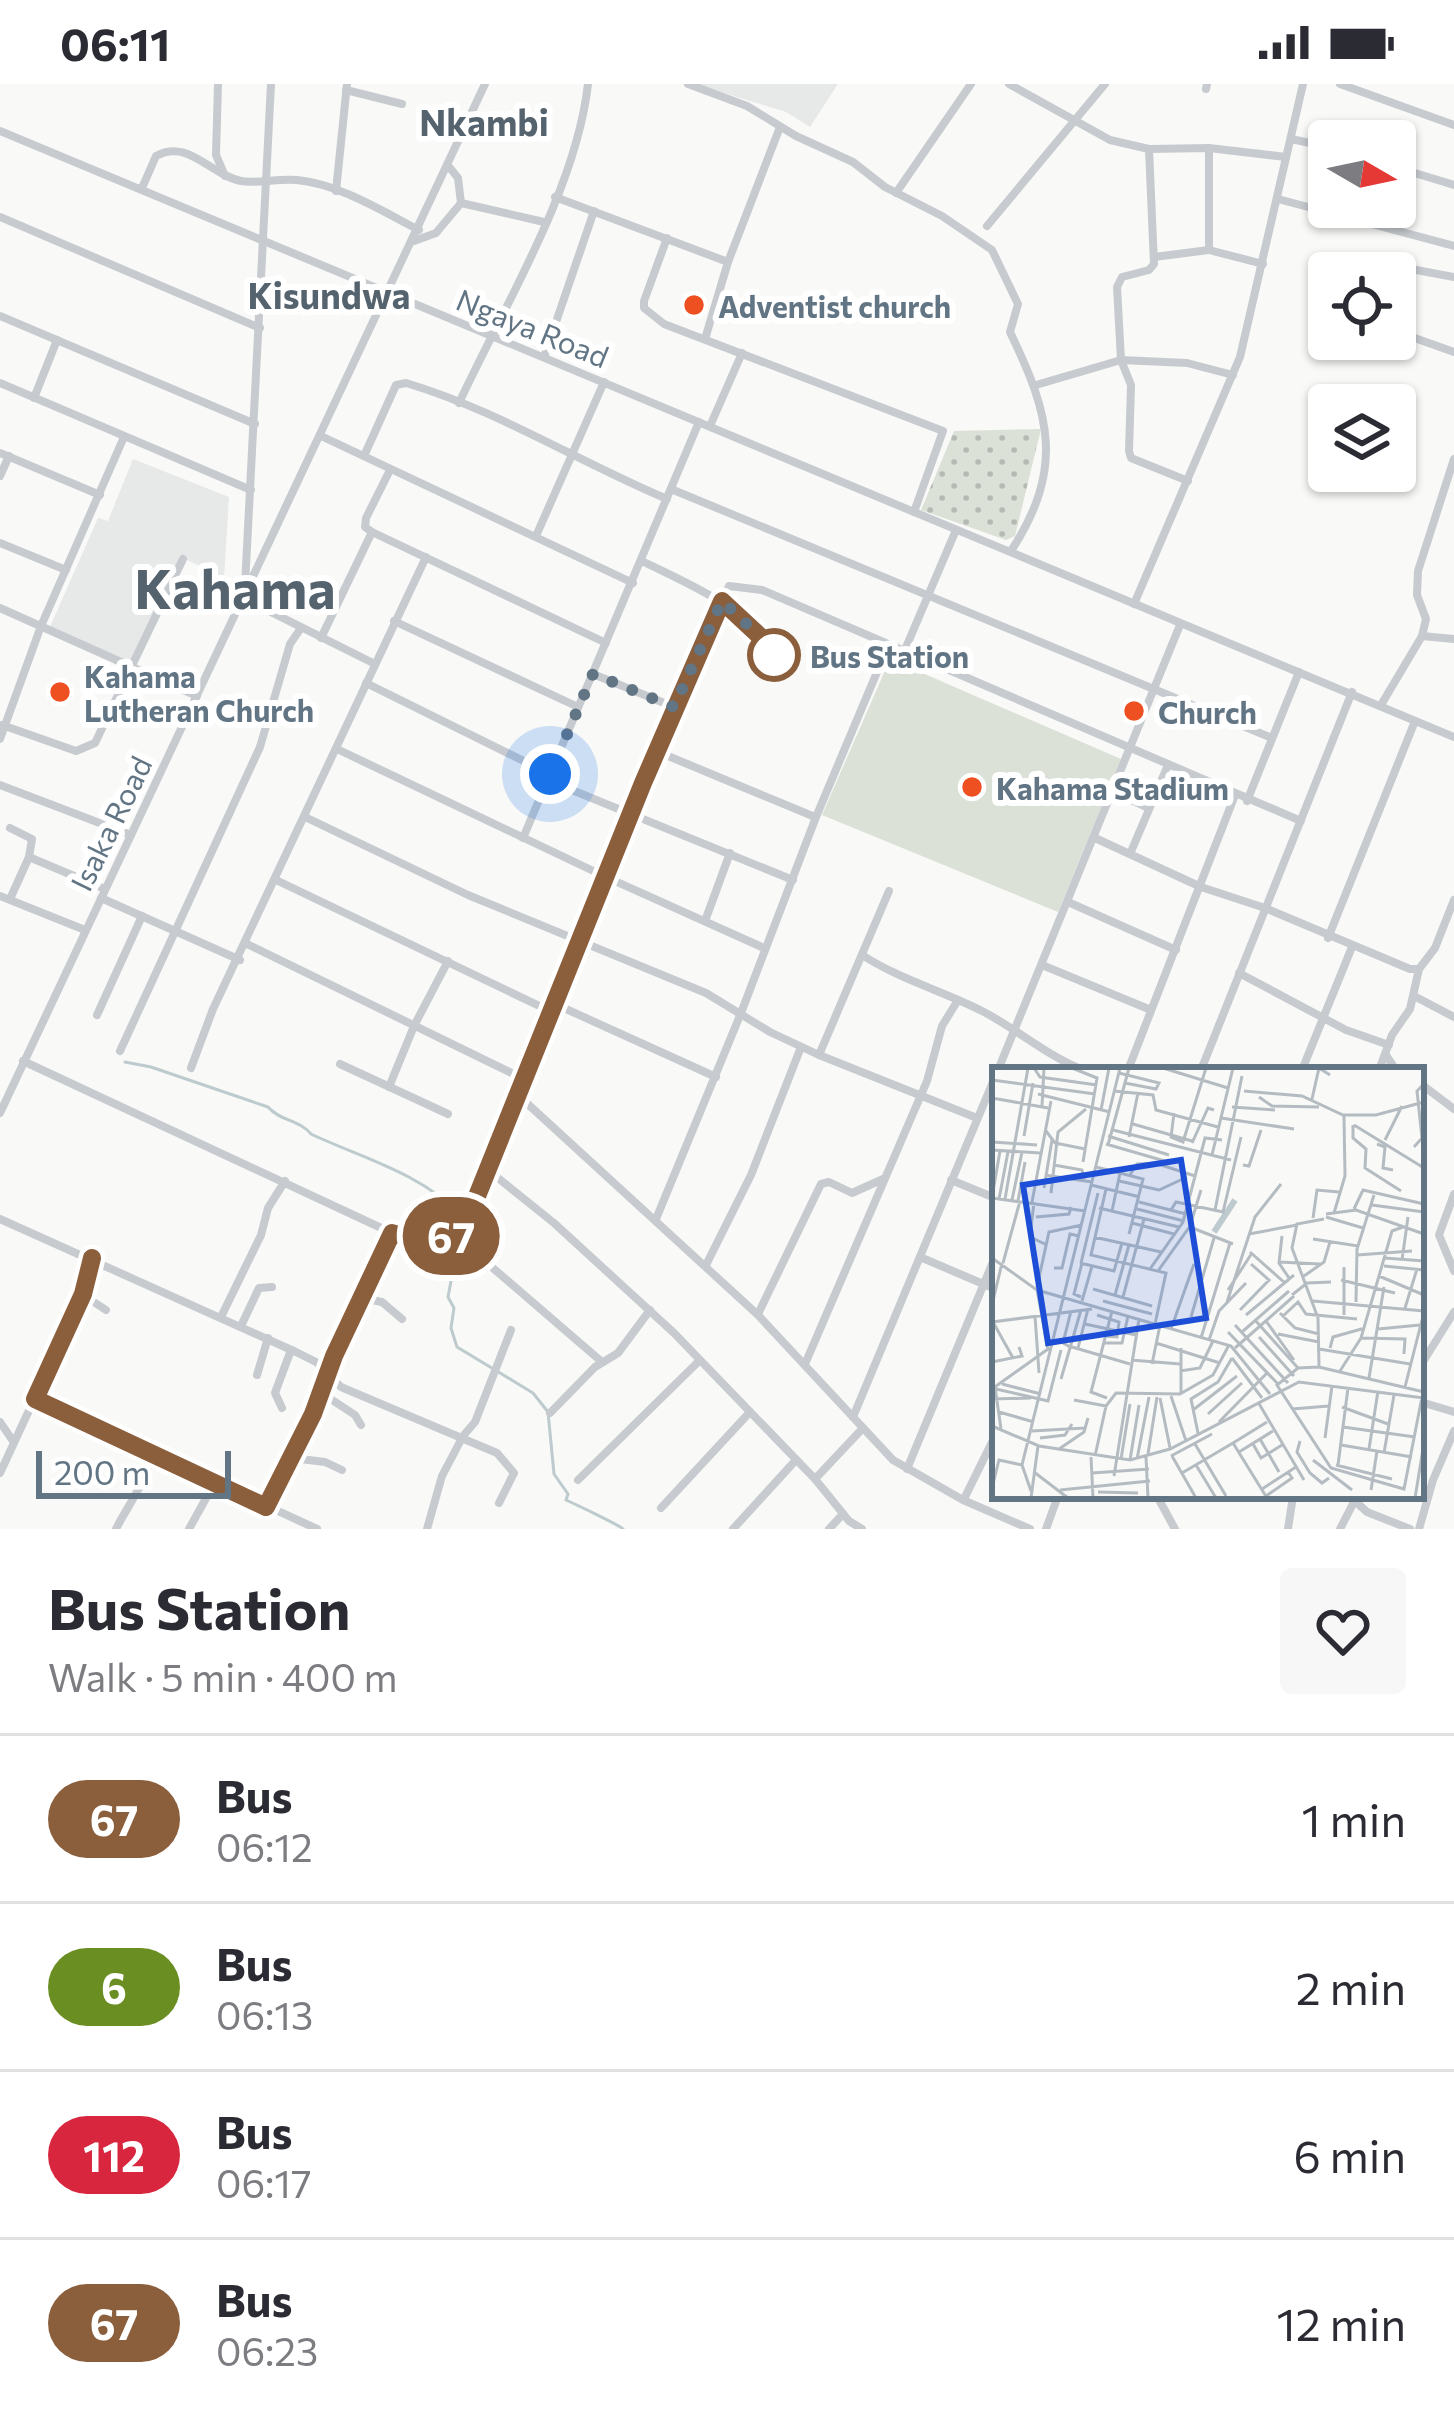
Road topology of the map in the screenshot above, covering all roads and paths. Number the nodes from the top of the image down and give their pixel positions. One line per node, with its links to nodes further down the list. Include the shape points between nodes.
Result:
1 (218, 84): 26 (street, via 216,154)
2 (271, 84): 27 (street)
3 (485, 84): 24 (street, Isaka Road)
4 (588, 84): 32 (street)
5 (688, 84): 17 (street)
6 (971, 84): 31 (street)
7 (1009, 84): 15 (street)
8 (1105, 84): 15 (street)
9 (1303, 84): 19 (street)
10 (1340, 84): 13 (street)
11 (1397, 84): 13 (street)
12 (346, 87): 14 (street); 30 (street)
13 (1393, 100): 16 (street)
14 (402, 104)
15 (1075, 121): 22 (street); 38 (street)
16 (1454, 125)
17 (780, 127): 31 (street, via 853,161); 46 (street)
18 (0, 130): 29 (street, Ngaya Road)
19 (1291, 139): 20 (street); 23 (street)
20 (1308, 143)
21 (1209, 148): 22 (street); 23 (street); 44 (street)
22 (1149, 149): 45 (street)
23 (1286, 157): 33 (street)
24 (449, 167): 34 (street); 39 (street, Isaka Road)
25 (1416, 173): 28 (street)
26 (225, 176): 27 (street); 29 (street, via 192,155 160,152)
27 (266, 179): 30 (street); 41 (street)
28 (1454, 185)
29 (142, 188): 41 (street, Ngaya Road)
30 (336, 191): 39 (street)
31 (896, 193): 64 (street, via 992,250 1018,304 1011,335)
32 (555, 197): 35 (street); 37 (street)
33 (1278, 200): 43 (street); 47 (street)
34 (461, 203): 37 (street); 42 (street, via 436,233)
35 (594, 211): 40 (street); 59 (street)
36 (0, 217): 52 (street)
37 (544, 222): 53 (street)
38 (987, 226)
39 (419, 230): 42 (street, Isaka Road)
40 (667, 238): 46 (street); 55 (street, via 644,308)
41 (264, 241): 50 (street, Ngaya Road); 52 (street)
42 (413, 241): 50 (street, Isaka Road)
43 (1454, 246)
44 (1209, 250): 45 (street); 47 (street)
45 (1154, 256): 60 (street, via 1150,270 1117,287)
46 (728, 262): 55 (street)
47 (1263, 264): 61 (street)
48 (1416, 270): 49 (street)
49 (1454, 278)
50 (389, 293): 53 (street, Ngaya Road); 70 (street, Isaka Road)
51 (0, 316): 56 (street)
52 (260, 328): 68 (street)
53 (492, 335): 59 (street, Ngaya Road); 66 (street)
54 (1416, 338): 57 (street)
55 (705, 339): 58 (street)
56 (57, 340): 65 (street); 68 (street)
57 (1454, 352)
58 (742, 353): 69 (street); 83 (street, via 944,431)
59 (544, 357): 62 (street, Ngaya Road)
60 (1121, 360): 61 (street); 64 (street); 78 (street, via 1131,385 1131,458)
61 (1233, 375): 78 (street)
62 (604, 382): 67 (street, Ngaya Road); 74 (street)
63 (0, 383): 65 (street)
64 (1036, 385): 88 (street, via 1045,463 1037,502)
65 (34, 398): 71 (street)
66 (459, 403): 73 (street, via 396,385); 74 (street)
67 (699, 422): 69 (street, Ngaya Road); 81 (street)
68 (255, 424): 80 (street)
69 (710, 426): 83 (street, Ngaya Road)
70 (321, 436): 73 (street); 95 (street, Isaka Road)
71 (124, 437): 80 (street); 82 (street)
72 (4, 455): 77 (street); 82 (street)
73 (364, 455): 76 (street)
74 (572, 455): 81 (street); 86 (street)
75 (1454, 459): 79 (street)
76 (389, 470): 85 (street, via 366,518); 86 (street)
77 (0, 476)
78 (1188, 481): 97 (street)
79 (1449, 488): 103 (street, via 1418,571)
80 (251, 490): 95 (street)
81 (669, 494): 91 (street); 94 (street)
82 (100, 495): 92 (street)
83 (914, 512): 84 (street, Ngaya Road)
84 (956, 530): 88 (street, Ngaya Road); 94 (street)
85 (372, 532): 89 (street); 104 (street)
86 (536, 536): 93 (street)
87 (0, 543): 92 (street)
88 (1011, 551): 97 (street, Ngaya Road)
89 (427, 557): 99 (street); 106 (street)
90 (183, 559): 111 (street)
91 (642, 561): 93 (street); 96 (street)
92 (66, 570): 101 (street)
93 (633, 583): 106 (street)
94 (928, 593): 108 (street); 115 (street)
95 (244, 596): 102 (street); 117 (street, Isaka Road)
96 (722, 601): 107 (street, via 729,586 751,587); 109 (street); 120 (street)
97 (1134, 604): 100 (street, Ngaya Road)
98 (0, 608): 101 (street)
99 (394, 620): 110 (street); 119 (street)
100 (1180, 625): 112 (street, Ngaya Road); 115 (street)
101 (41, 626): 111 (street); 122 (street)
102 (301, 628): 104 (street); 161 (street, via 260,747)
103 (1422, 636): 105 (street); 118 (street)
104 (321, 638): 110 (street)
105 (1454, 639)
106 (606, 643): 113 (street)
107 (888, 646): 108 (street); 138 (street)
108 (904, 652): 127 (street)
109 (774, 655)
110 (373, 663): 114 (street)
111 (133, 667): 117 (street); 122 (street, via 86,749)
112 (1299, 672): 116 (street, Ngaya Road); 124 (street)
113 (593, 674): 119 (street); 120 (street)
114 (366, 683): 126 (street); 130 (street)
115 (1154, 688): 124 (street); 127 (street)
116 (1352, 692): 118 (street, Ngaya Road); 139 (street)
117 (197, 696): 141 (street, Isaka Road)
118 (1382, 705): 121 (street, Ngaya Road)
119 (578, 707): 130 (street)
120 (674, 707): 128 (street)
121 (1415, 721): 123 (street, Ngaya Road); 163 (street)
122 (2, 725): 125 (street)
123 (1454, 737)
124 (1272, 738): 134 (street)
125 (0, 739)
126 (337, 749): 137 (street); 142 (street)
127 (1132, 749): 129 (street); 132 (street)
128 (656, 752): 136 (street); 138 (street)
129 (1168, 765): 133 (street); 135 (street)
130 (550, 774): 136 (street); 142 (street)
131 (0, 785): 141 (street)
132 (1114, 792): 135 (street); 143 (street)
133 (1234, 795): 134 (street); 150 (street)
134 (1247, 801): 139 (street)
135 (1148, 808): 145 (street)
136 (630, 814): 144 (street); 147 (street)
137 (305, 817): 148 (street); 164 (street)
138 (815, 817): 149 (street)
139 (1300, 821): 156 (street)
140 (10, 828): 146 (street, via 32,839)
141 (131, 836): 152 (street, Isaka Road)
142 (523, 838): 147 (street)
143 (1095, 838): 145 (street); 155 (street)
144 (730, 854): 149 (street); 158 (street)
145 (1130, 854): 150 (street)
146 (29, 857): 152 (street); 153 (street)
147 (606, 878): 158 (street); 164 (street)
148 (276, 880): 165 (street); 171 (street)
149 (793, 880): 167 (street)
150 (1202, 887): 156 (street); 168 (street)
151 (889, 891): 169 (street)
152 (103, 893): 157 (street); 160 (street, Isaka Road)
153 (5, 898): 160 (street)
154 (1454, 900): 159 (street)
155 (1068, 902): 168 (street); 172 (street)
156 (1264, 908): 163 (street); 174 (street)
157 (142, 916): 161 (street); 180 (street)
158 (705, 922): 167 (street)
159 (1443, 927): 162 (street); 173 (street)
160 (85, 930): 189 (street, Isaka Road)
161 (176, 931): 170 (street); 187 (street)
162 (1454, 932)
163 (1328, 938): 166 (street)
164 (579, 943): 177 (street); 179 (street)
165 (247, 944): 170 (street); 183 (street)
166 (1352, 947): 173 (street); 182 (street)
167 (764, 948): 179 (street)
168 (1176, 950): 178 (street)
169 (862, 955): 176 (street); 188 (street)
170 (240, 959): 198 (street)
171 (448, 961): 177 (street); 183 (street)
172 (1042, 965): 178 (street); 184 (street)
173 (1419, 969): 175 (street)
174 (1239, 974): 182 (street); 194 (street)
175 (1414, 996): 181 (street); 186 (street)
176 (958, 1000): 184 (street); 205 (street)
177 (553, 1008): 199 (street); 200 (street)
178 (1151, 1010): 193 (street)
179 (741, 1013): 185 (street); 199 (street)
180 (97, 1015)
181 (1454, 1017)
182 (1323, 1018): 186 (street); 195 (street)
183 (414, 1026): 200 (street); 203 (street)
184 (1015, 1032): 191 (street); 192 (street)
185 (801, 1047): 188 (street); 222 (street)
186 (1387, 1049): 196 (street); 197 (street)
187 (120, 1051)
188 (819, 1055): 205 (street)
189 (23, 1061): 206 (street, Isaka Road); 213 (street)
190 (340, 1064): 203 (street)
191 (1000, 1067)
192 (1074, 1067)
193 (1129, 1067)
194 (1202, 1067)
195 (1302, 1067)
196 (1380, 1067)
197 (1395, 1067)
198 (191, 1068)
199 (716, 1076): 217 (street)
200 (524, 1079): 204 (street)
201 (992, 1084): 209 (street)
202 (1424, 1086): 207 (street)
203 (389, 1087): 208 (street)
204 (519, 1096): 210 (street); 217 (street)
205 (918, 1097): 209 (street); 211 (street)
206 (2, 1106)
207 (1454, 1109)
208 (448, 1114)
209 (977, 1118): 212 (street)
210 (488, 1170): 219 (street); 231 (street)
211 (884, 1179): 233 (street, via 857,1192 821,1184); 243 (street)
212 (950, 1180): 215 (street); 220 (street)
213 (285, 1181): 218 (street); 234 (street)
214 (1454, 1194): 224 (street, via 1439,1235)
215 (992, 1197)
216 (0, 1219): 221 (street)
217 (656, 1219): 222 (street)
218 (392, 1233): 219 (street, via 428,1244); 229 (street)
219 (458, 1238): 242 (street)
220 (920, 1257): 225 (street); 253 (street)
221 (92, 1258): 228 (street); 234 (street)
222 (706, 1265): 233 (street)
223 (992, 1265): 225 (street)
224 (1454, 1270)
225 (985, 1284): 227 (street); 264 (street)
226 (272, 1287): 236 (street, via 259,1288)
227 (992, 1287)
228 (82, 1295): 230 (street); 247 (street)
229 (362, 1298): 235 (street); 245 (street)
230 (106, 1310)
231 (650, 1310): 241 (street); 242 (street)
232 (1454, 1312): 240 (street)
233 (758, 1315): 243 (street)
234 (221, 1317): 236 (street)
235 (401, 1319)
236 (241, 1326): 238 (street)
237 (511, 1330): 258 (street)
238 (268, 1338): 239 (street); 244 (street)
239 (291, 1350): 245 (street); 249 (street, via 275,1393)
240 (1424, 1360)
241 (699, 1361): 250 (street); 268 (street)
242 (602, 1362): 252 (street)
243 (805, 1364): 253 (street)
244 (257, 1375)
245 (327, 1375): 246 (street); 258 (street)
246 (320, 1392): 255 (street); 262 (street)
247 (35, 1399): 259 (street); 261 (street)
248 (1424, 1403): 251 (street)
249 (282, 1408)
250 (750, 1412): 263 (street); 278 (street)
251 (1454, 1412)
252 (550, 1413)
253 (853, 1417): 256 (street)
254 (0, 1422): 259 (street)
255 (361, 1425)
256 (862, 1428): 264 (street); 267 (street)
257 (1454, 1431): 292 (street)
258 (463, 1436): 276 (street, via 513,1467); 283 (street)
259 (14, 1442): 266 (street)
260 (992, 1442): 270 (street)
261 (150, 1450): 269 (street); 280 (street, via 150,1471)
262 (292, 1458): 265 (street); 277 (street)
263 (795, 1461): 267 (street); 284 (street)
264 (907, 1469): 270 (street)
265 (342, 1470)
266 (0, 1473)
267 (814, 1479): 279 (street)
268 (578, 1480)
269 (215, 1482): 277 (street); 281 (street)
270 (963, 1499): 287 (street)
271 (1057, 1499): 288 (street)
272 (1159, 1499): 289 (street)
273 (1293, 1499): 290 (street)
274 (1355, 1499): 291 (street)
275 (1357, 1499): 292 (street, via 1367,1512)
276 (499, 1503)
277 (266, 1507): 282 (street)
278 (661, 1508)
279 (843, 1514): 285 (street); 286 (street)
280 (116, 1529)
281 (189, 1529)
282 (317, 1529)
283 (427, 1529)
284 (733, 1529)
285 (829, 1529)
286 (862, 1529)
287 (1030, 1529)
288 (1046, 1529)
289 (1175, 1529)
290 (1288, 1529)
291 (1340, 1529)
292 (1414, 1529)

